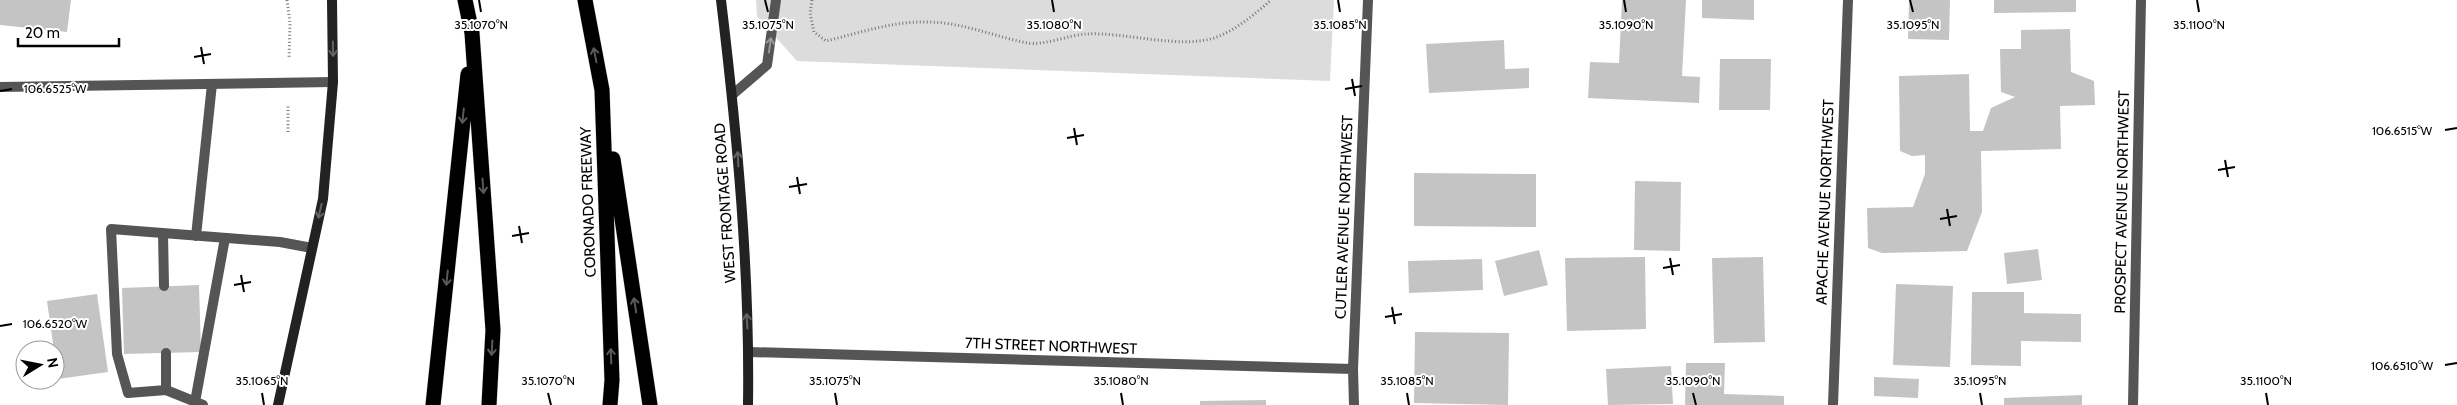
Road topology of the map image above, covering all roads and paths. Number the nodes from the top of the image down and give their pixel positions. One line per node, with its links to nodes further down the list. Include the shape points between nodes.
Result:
1 (287, 0): 12 (path)
2 (332, 0): 14 (main road, one-way to 14)
3 (465, 0): 13 (highway)
4 (585, 0): 17 (highway, CORONADO FREEWAY, one-way to 4)
5 (721, 0): 18 (main road, WEST FRONTAGE ROAD)
6 (776, 0): 18 (street, one-way to 6, via 767,65)
7 (812, 0): 8 (path, via 810,13 814,32 826,41 882,26 927,22 979,30 1029,44 1086,34 1188,42 1215,38)
8 (1271, 0)
9 (1368, 0): 26 (street, CUTLER AVENUE NORTHWEST)
10 (1848, 0): 36 (street, APACHE AVENUE NORTHWEST)
11 (2142, 0): 37 (street, PROSPECT AVENUE NORTHWEST)
12 (290, 23)
13 (472, 33): 30 (highway, one-way to 30); 31 (highway, one-way to 31, via 493,330)
14 (333, 82): 15 (street); 22 (main road, one-way to 22, via 323,199)
15 (212, 84): 16 (street); 20 (street)
16 (0, 87)
17 (602, 90): 32 (highway, CORONADO FREEWAY, one-way to 17, via 612,380); 33 (highway, one-way to 17)
18 (732, 95): 24 (main road, WEST FRONTAGE ROAD, one-way to 18, via 738,145)
19 (162, 234): 20 (street); 23 (street); 27 (street, via 111,229 117,354 128,393)
20 (196, 236): 21 (street)
21 (225, 238): 22 (street); 28 (street)
22 (312, 248): 29 (main road)
23 (164, 286)
24 (748, 352): 26 (street, 7TH STREET NORTHWEST); 34 (main road, WEST FRONTAGE ROAD)
25 (166, 353): 27 (street)
26 (1353, 369): 35 (street, CUTLER AVENUE NORTHWEST)
27 (166, 390): 28 (street)
28 (199, 403)
29 (278, 405)
30 (433, 405)
31 (489, 405)
32 (610, 405)
33 (650, 405)
34 (748, 405)
35 (1354, 405)
36 (1833, 405)
37 (2132, 405)

